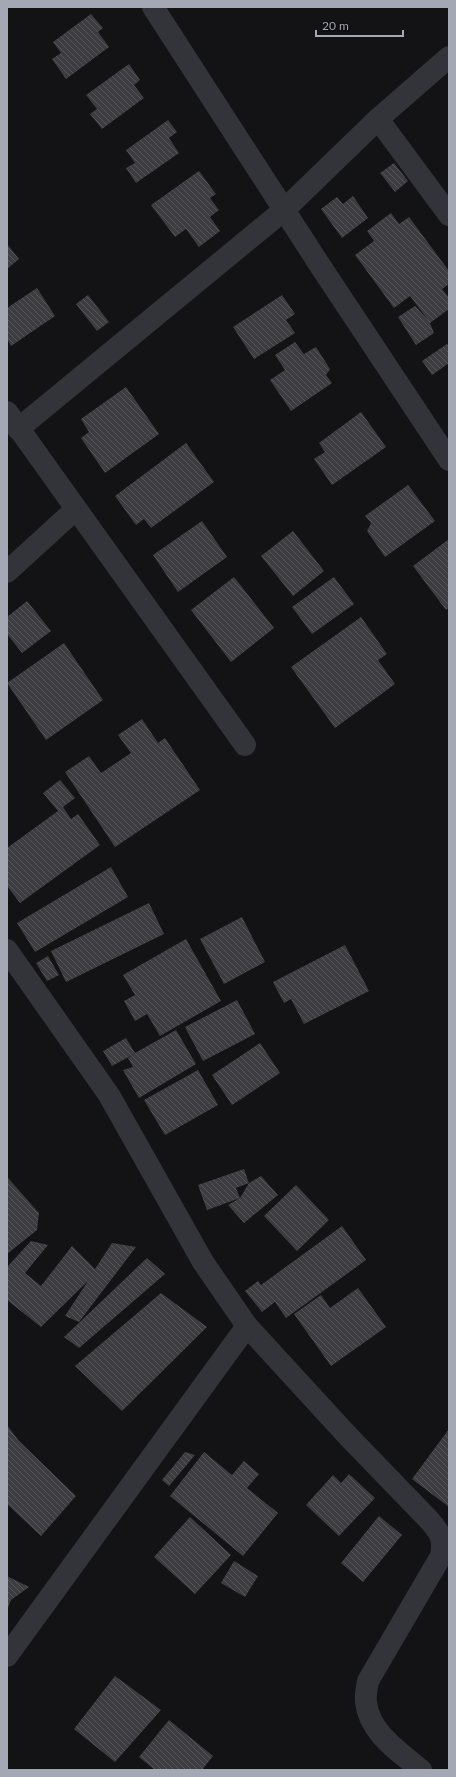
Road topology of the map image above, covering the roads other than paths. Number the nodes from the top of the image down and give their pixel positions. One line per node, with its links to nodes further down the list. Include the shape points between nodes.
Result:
1 (153, 7): 4 (street)
2 (449, 57): 3 (street)
3 (378, 119): 4 (street); 5 (street)
4 (284, 210): 6 (street); 7 (street)
5 (449, 215)
6 (13, 420): 8 (street)
7 (449, 460)
8 (76, 509): 9 (street); 10 (street)
9 (7, 572)
10 (244, 745)
11 (7, 950): 12 (street, via 109,1095 203,1262)
12 (247, 1326): 13 (street); 14 (street, via 440,1534 443,1545 441,1556 368,1681 365,1702 370,1719 381,1735)
13 (7, 1656)
14 (421, 1770)

